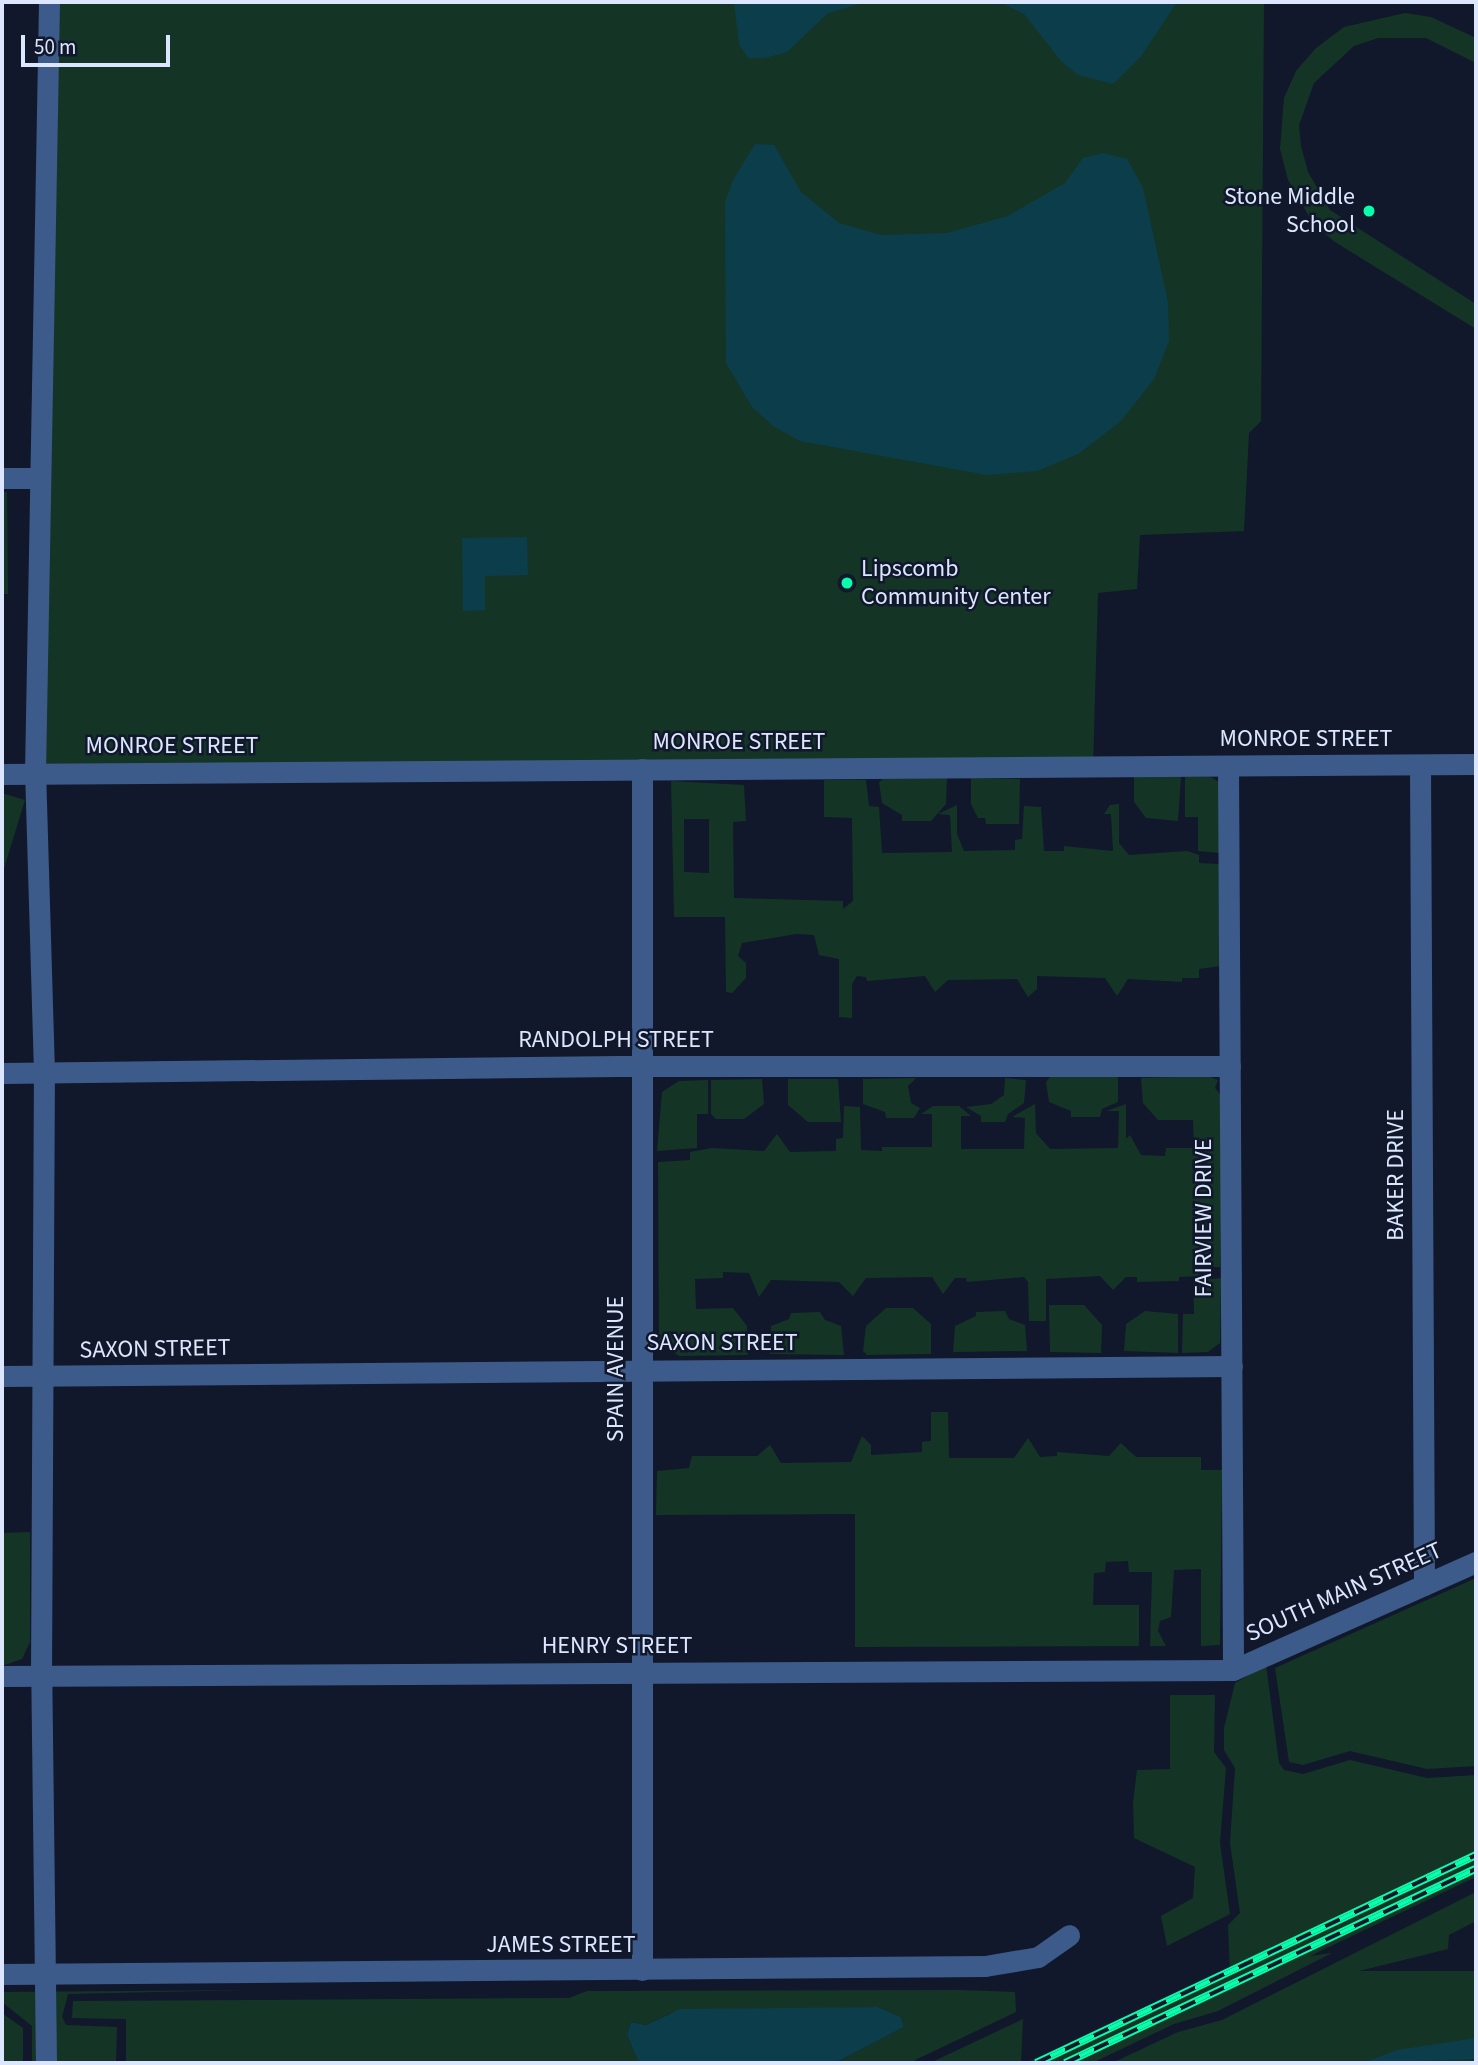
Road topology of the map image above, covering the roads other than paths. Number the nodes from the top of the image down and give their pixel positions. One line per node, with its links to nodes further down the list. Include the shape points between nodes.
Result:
1 (48, 2): 3 (street)
2 (2, 478): 3 (street)
3 (37, 478): 8 (street)
4 (1476, 764): 5 (street, MONROE STREET)
5 (1420, 765): 6 (street, MONROE STREET); 19 (street, BAKER DRIVE)
6 (1228, 766): 7 (street, MONROE STREET); 11 (street, FAIRVIEW DRIVE)
7 (642, 768): 8 (street, MONROE STREET); 10 (street, SPAIN AVENUE)
8 (35, 773): 9 (street, MONROE STREET); 12 (street)
9 (2, 774)
10 (643, 1066): 11 (street, RANDOLPH STREET); 12 (street, RANDOLPH STREET); 15 (street, SPAIN AVENUE)
11 (1230, 1066): 14 (street, FAIRVIEW DRIVE)
12 (44, 1072): 13 (street, RANDOLPH STREET); 17 (street)
13 (2, 1073)
14 (1231, 1366): 15 (street, SAXON STREET); 20 (street, FAIRVIEW DRIVE)
15 (643, 1370): 17 (street, SAXON STREET); 21 (street, SPAIN AVENUE)
16 (2, 1376): 17 (street, SAXON STREET)
17 (44, 1376): 23 (street)
18 (1476, 1562): 19 (street, SOUTH MAIN STREET)
19 (1424, 1585): 20 (street, SOUTH MAIN STREET)
20 (1233, 1671): 21 (street, HENRY STREET)
21 (642, 1673): 23 (street, HENRY STREET); 25 (street, SPAIN AVENUE)
22 (2, 1676): 23 (street, HENRY STREET)
23 (41, 1676): 27 (street)
24 (1069, 1936): 25 (street, JAMES STREET, via 1038,1957 985,1966)
25 (642, 1970): 27 (street, JAMES STREET)
26 (2, 1975): 27 (street, JAMES STREET)
27 (46, 1975): 28 (street)
28 (46, 2063)

